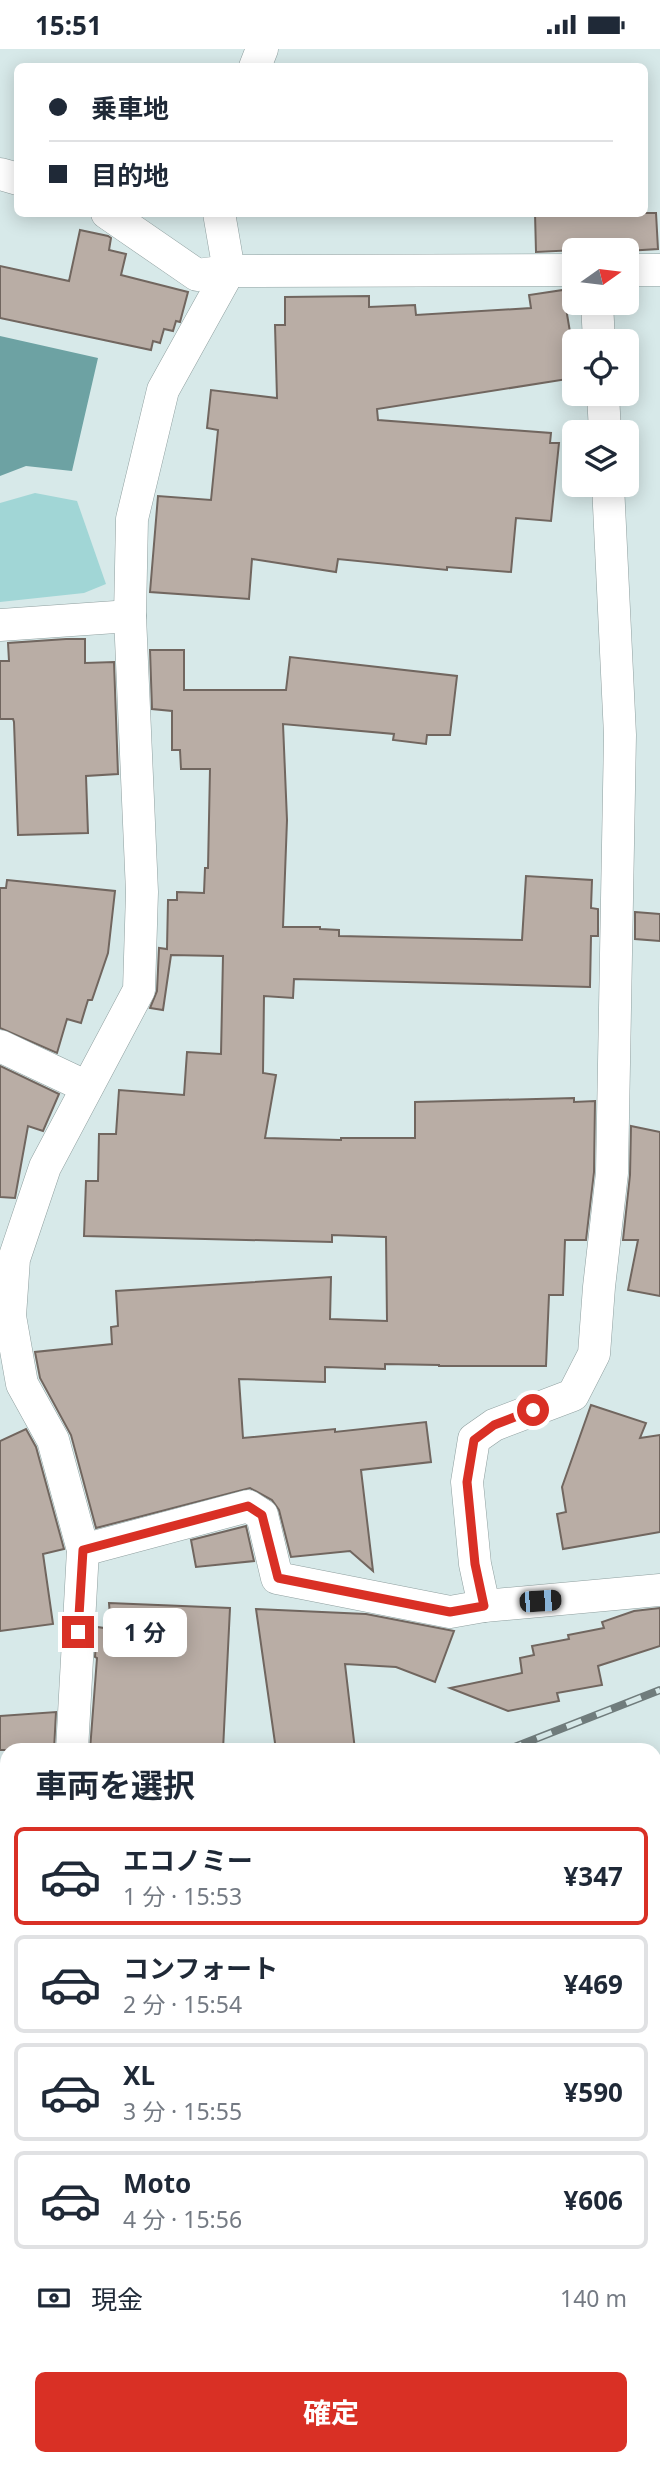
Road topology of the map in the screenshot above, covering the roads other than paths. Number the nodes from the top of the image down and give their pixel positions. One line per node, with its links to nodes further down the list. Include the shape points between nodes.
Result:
1 (113, 217): 6 (street, via 197,275)
2 (220, 217): 6 (street)
3 (562, 270): 6 (street)
4 (639, 270): 5 (street)
5 (660, 270)
6 (229, 271): 8 (street, via 163,390 132,519)
7 (609, 497): 15 (street, via 620,770 612,1173 594,1354 573,1395 494,1425 474,1440 467,1482)
8 (130, 616): 9 (street); 11 (street, via 142,892 139,990)
9 (0, 625)
10 (0, 1046): 11 (street)
11 (87, 1087): 12 (street, via 45,1167 14,1259)
12 (11, 1386): 13 (street, via 53,1440)
13 (83, 1550): 15 (street, via 248,1506 262,1515 278,1578 450,1612); 16 (street)
14 (660, 1590): 15 (street)
15 (484, 1606)
16 (72, 1743)

